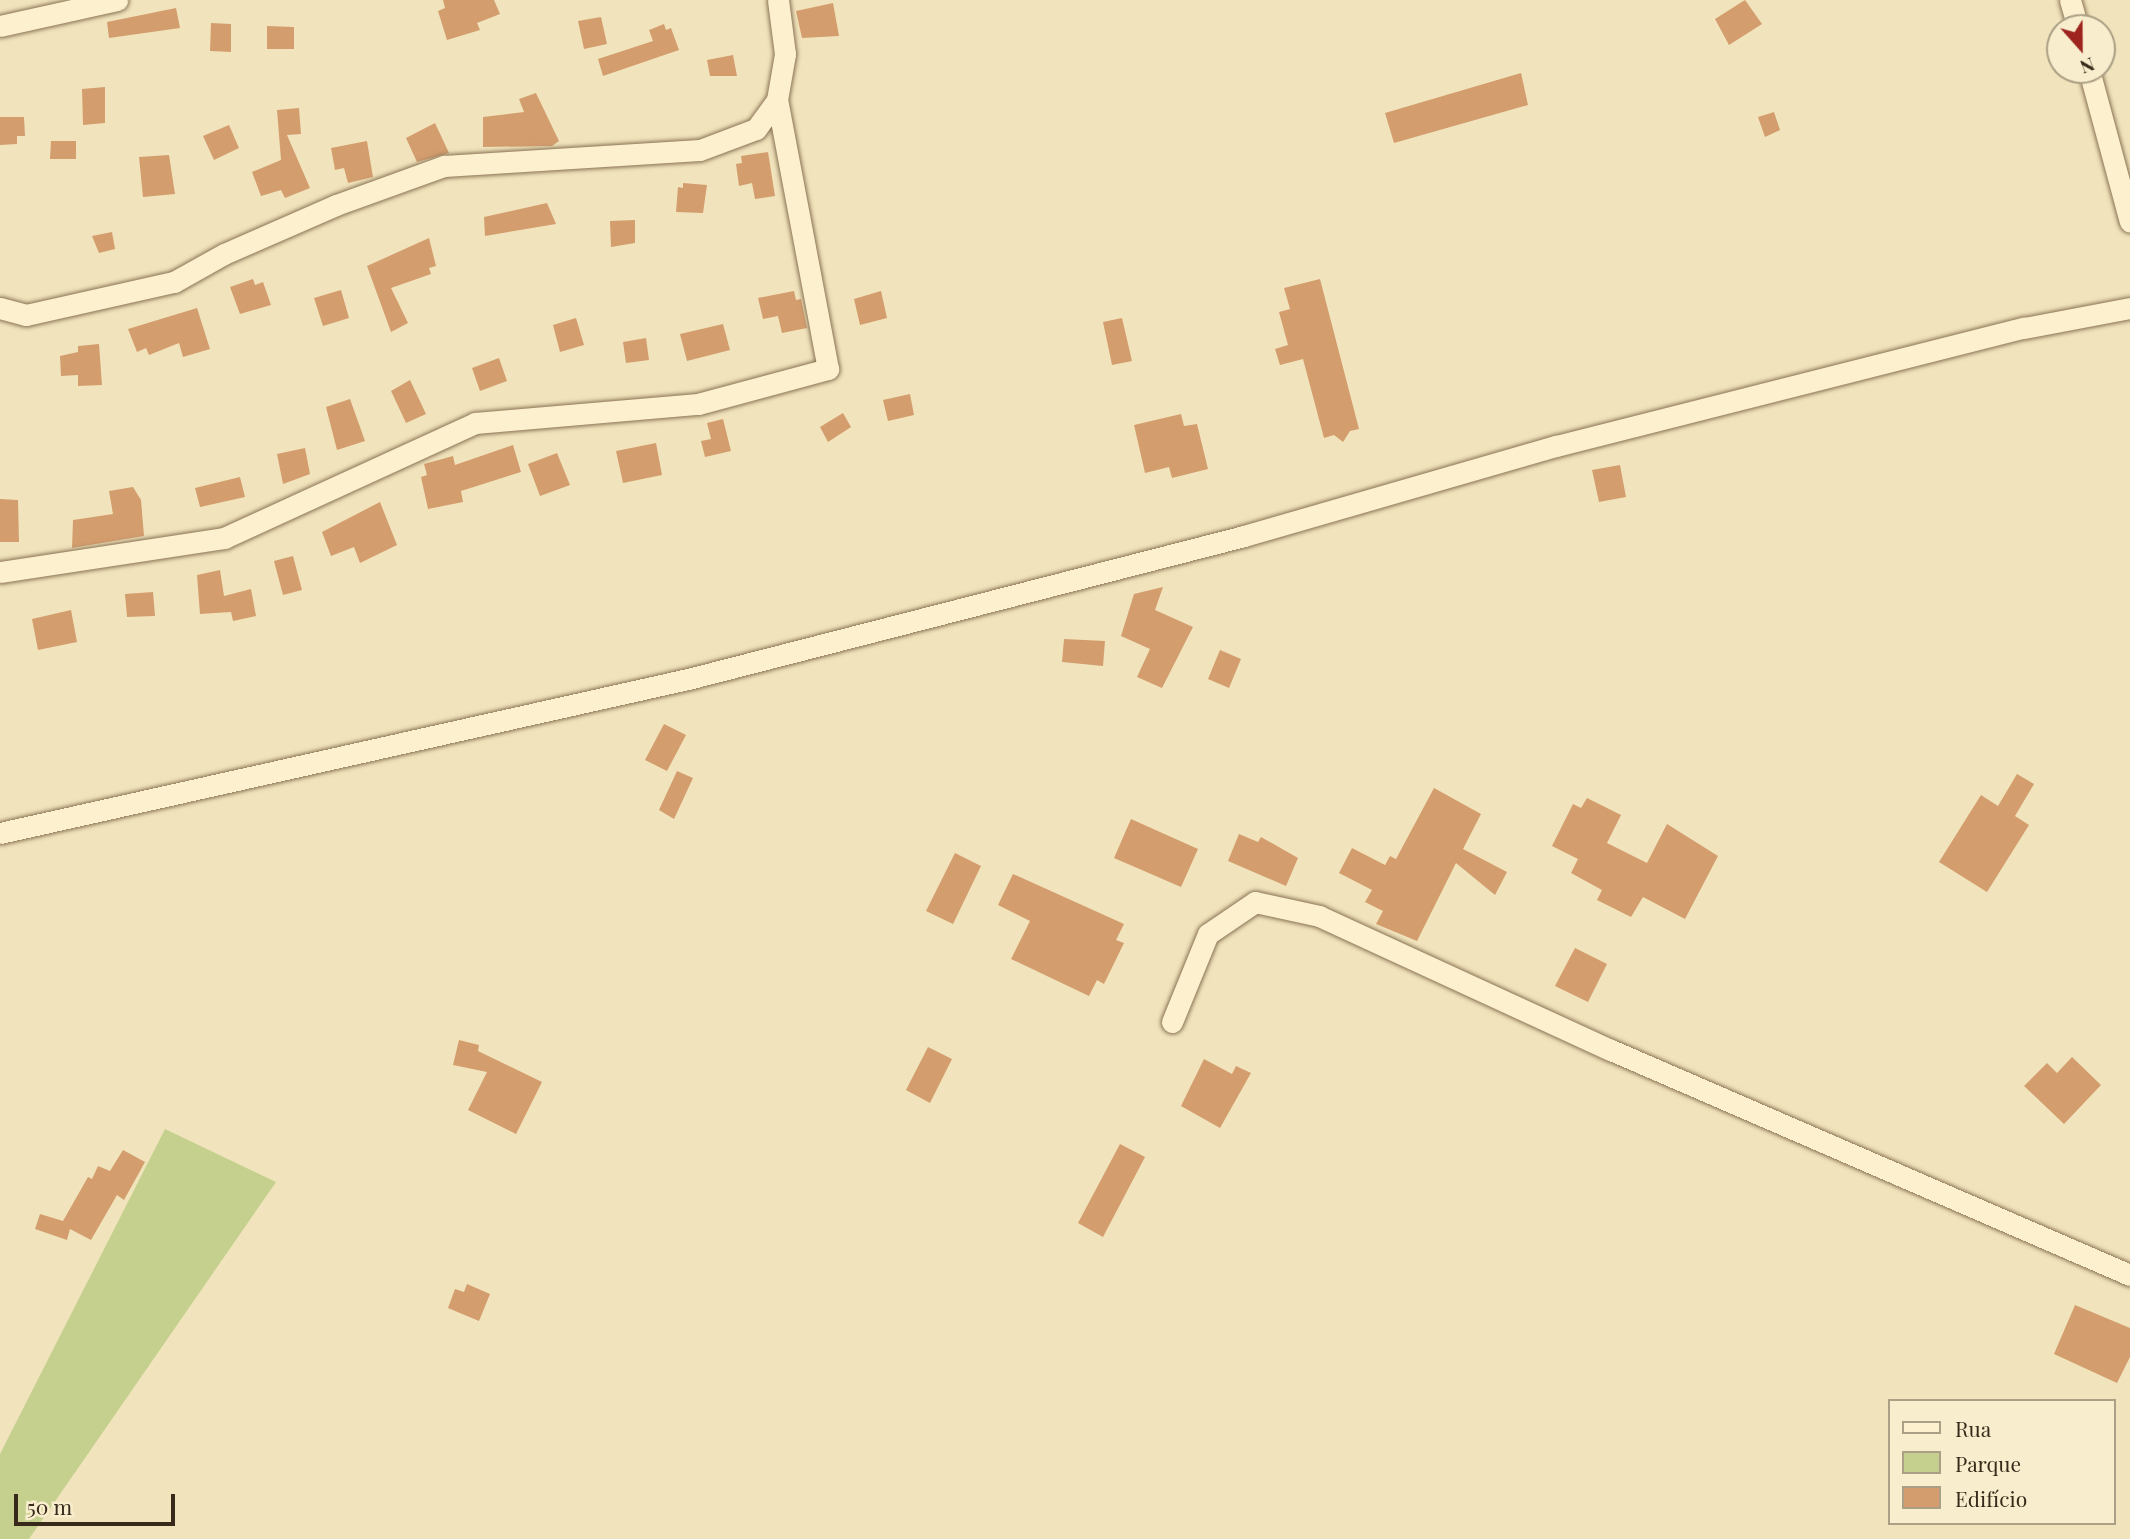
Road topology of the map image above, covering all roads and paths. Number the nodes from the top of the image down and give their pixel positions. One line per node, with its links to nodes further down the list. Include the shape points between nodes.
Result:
1 (117, 0): 3 (street)
2 (778, 0): 5 (street, via 785,54)
3 (0, 26)
4 (2093, 84): 6 (street)
5 (777, 100): 7 (street, via 756,129 700,150 444,166 336,205 224,254 174,282 26,316); 9 (street, via 828,369 698,404 475,423 224,538)
6 (2130, 222)
7 (0, 308)
8 (2130, 308): 10 (street, via 2024,328 1570,443 1244,536 688,679)
9 (0, 572)
10 (0, 833)
11 (1172, 1022): 12 (street, via 1208,934 1255,902 1320,916 1624,1056)
12 (2130, 1275)

